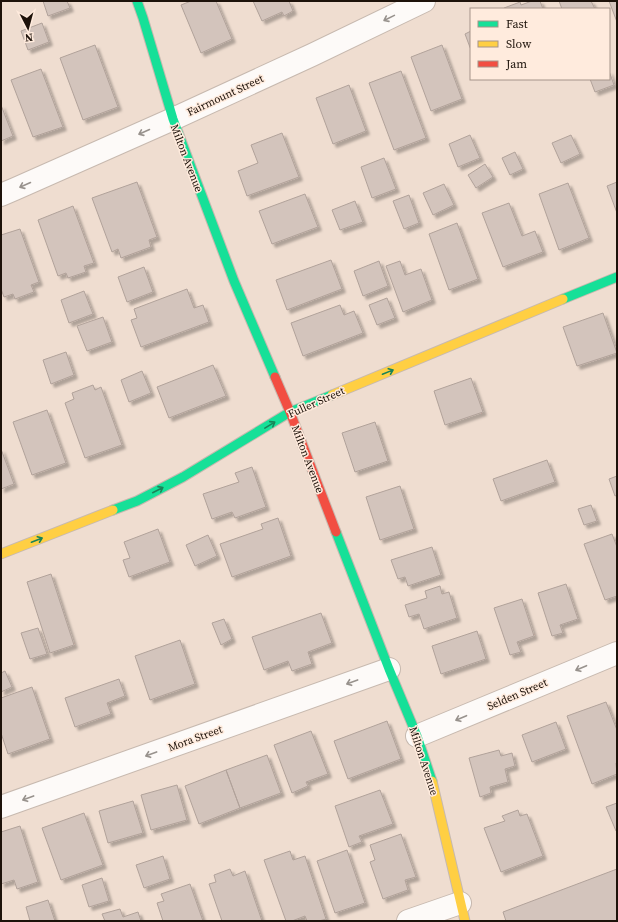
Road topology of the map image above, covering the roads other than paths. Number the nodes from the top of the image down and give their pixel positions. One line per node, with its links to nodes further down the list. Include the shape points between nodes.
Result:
1 (137, 1): 3 (street, Milton Avenue)
2 (424, 1): 3 (street, Fairmount Street, one-way to 3)
3 (173, 119): 4 (street, Fairmount Street, one-way to 4); 6 (street, Milton Avenue, via 234,281)
4 (1, 194)
5 (617, 277): 6 (street, Fuller Street, one-way to 5)
6 (290, 412): 7 (street, Fuller Street, one-way to 6, via 137,501 183,477); 9 (street, Milton Avenue)
7 (1, 554)
8 (617, 653): 10 (street, Selden Street, one-way to 10)
9 (389, 669): 10 (street, Milton Avenue); 11 (street, Mora Street, one-way to 11)
10 (416, 736): 12 (street, Milton Avenue, via 433,784)
11 (1, 807)
12 (462, 912): 13 (street)
13 (408, 921)

